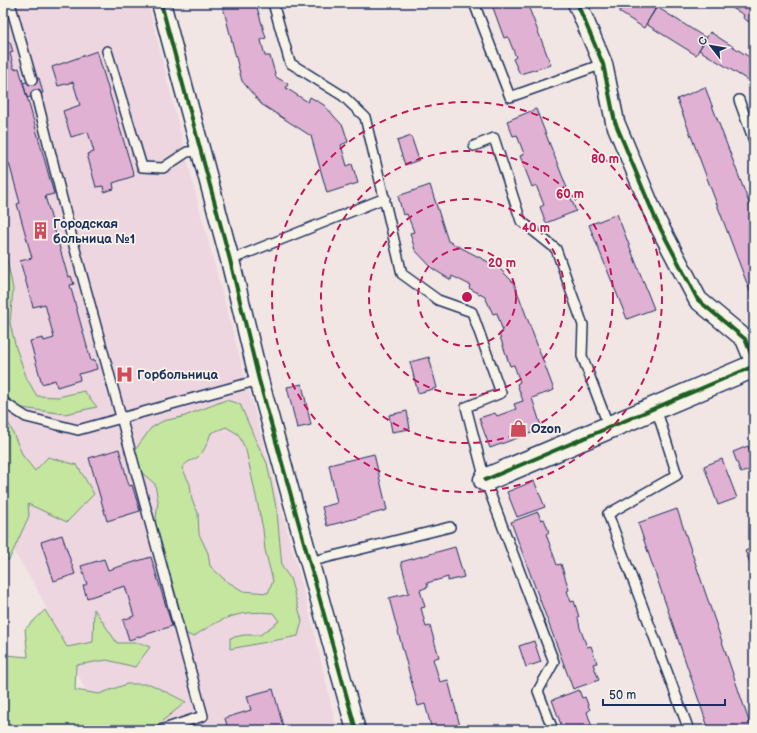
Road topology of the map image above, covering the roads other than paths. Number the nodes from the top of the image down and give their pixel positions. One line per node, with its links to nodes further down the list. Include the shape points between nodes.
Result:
1 (10, 3): 8 (lane)
2 (160, 3): 13 (street)
3 (273, 3): 14 (lane, via 290,63 343,96 365,117)
4 (474, 3): 7 (lane, via 510,97)
5 (577, 3): 7 (street)
6 (107, 51): 13 (lane, via 142,168 163,168 187,152)
7 (603, 64): 16 (street, via 615,122 660,226 698,300 745,339)
8 (32, 80)
9 (36, 95): 21 (lane)
10 (739, 100): 11 (lane)
11 (754, 141)
12 (474, 146): 22 (lane, via 494,138 522,221 556,250 583,325 582,356)
13 (200, 151): 15 (street)
14 (385, 198): 15 (lane); 23 (lane, via 402,274 438,300 472,312 475,319 501,393 466,407)
15 (230, 260): 18 (street)
16 (754, 362)
17 (754, 366): 20 (street)
18 (259, 380): 21 (lane); 25 (street)
19 (3, 402): 21 (lane, via 26,417 78,430)
20 (656, 408): 22 (street); 29 (lane, via 677,475 608,514)
21 (121, 419): 26 (lane, via 203,716)
22 (610, 427): 23 (street)
23 (485, 480): 28 (lane, via 554,662 538,691)
24 (450, 526): 25 (lane)
25 (309, 562): 27 (street)
26 (161, 730)
27 (356, 730)
28 (553, 730)
29 (689, 730)

